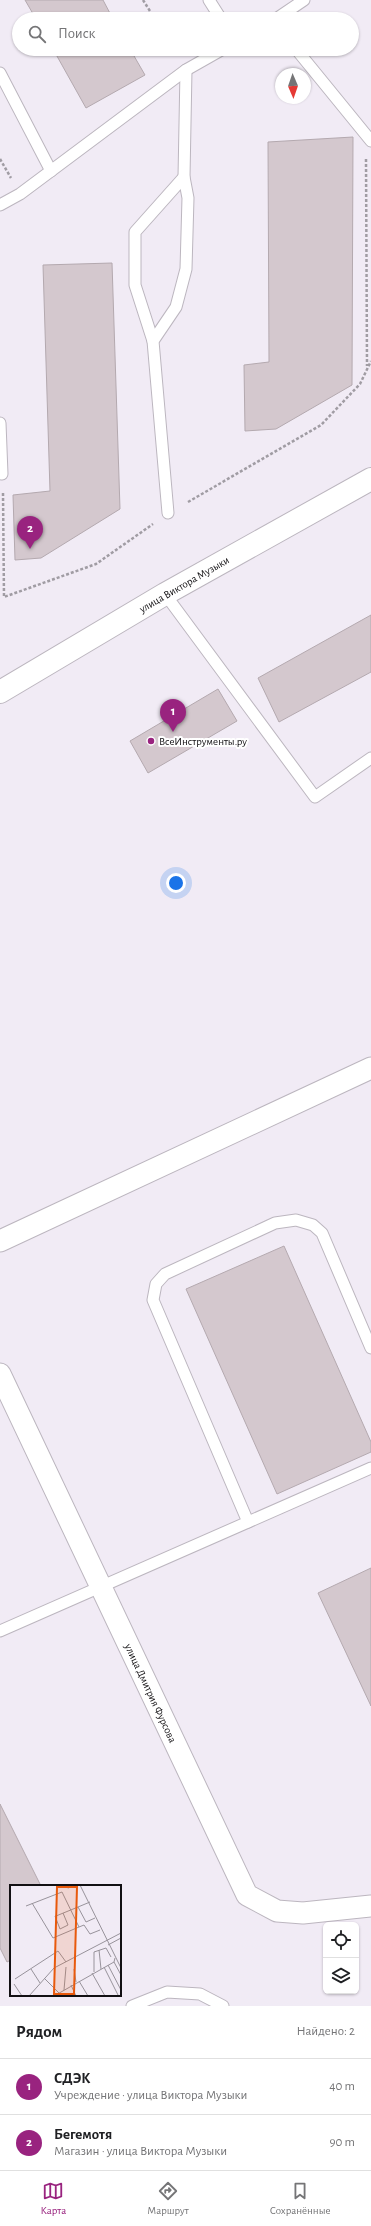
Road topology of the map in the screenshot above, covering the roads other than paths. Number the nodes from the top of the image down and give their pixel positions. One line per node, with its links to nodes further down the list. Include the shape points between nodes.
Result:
1 (209, 0): 3 (lane)
2 (304, 0): 4 (lane)
3 (217, 12)
4 (286, 12)
5 (211, 56): 7 (lane)
6 (302, 56): 9 (lane)
7 (186, 70): 10 (lane); 11 (lane)
8 (0, 73): 10 (lane)
9 (369, 139)
10 (51, 171): 12 (lane)
11 (184, 177): 13 (lane, via 188,198 186,269 176,307); 13 (lane, via 135,232 136,285)
12 (0, 205)
13 (153, 341): 17 (lane)
14 (0, 423): 15 (lane)
15 (2, 474)
16 (371, 480): 18 (street, улица Виктора Музыки)
17 (168, 513)
18 (166, 594): 19 (street, улица Виктора Музыки); 20 (lane, via 315,797)
19 (0, 692)
20 (371, 758)
21 (371, 1068): 22 (street)
22 (0, 1241)
23 (371, 1348): 26 (lane, via 322,1234 313,1224 296,1220 275,1223 165,1274 156,1284 153,1300)
24 (0, 1374): 27 (street, улица Дмитрия Фурсова)
25 (371, 1468): 26 (lane)
26 (248, 1522): 27 (lane)
27 (100, 1586): 28 (lane); 29 (street, улица Дмитрия Фурсова, via 247,1895 277,1911 303,1913)
28 (0, 1632)
29 (371, 1906)
30 (132, 2006): 31 (lane, via 167,1992 200,1994)
31 (224, 2006)

